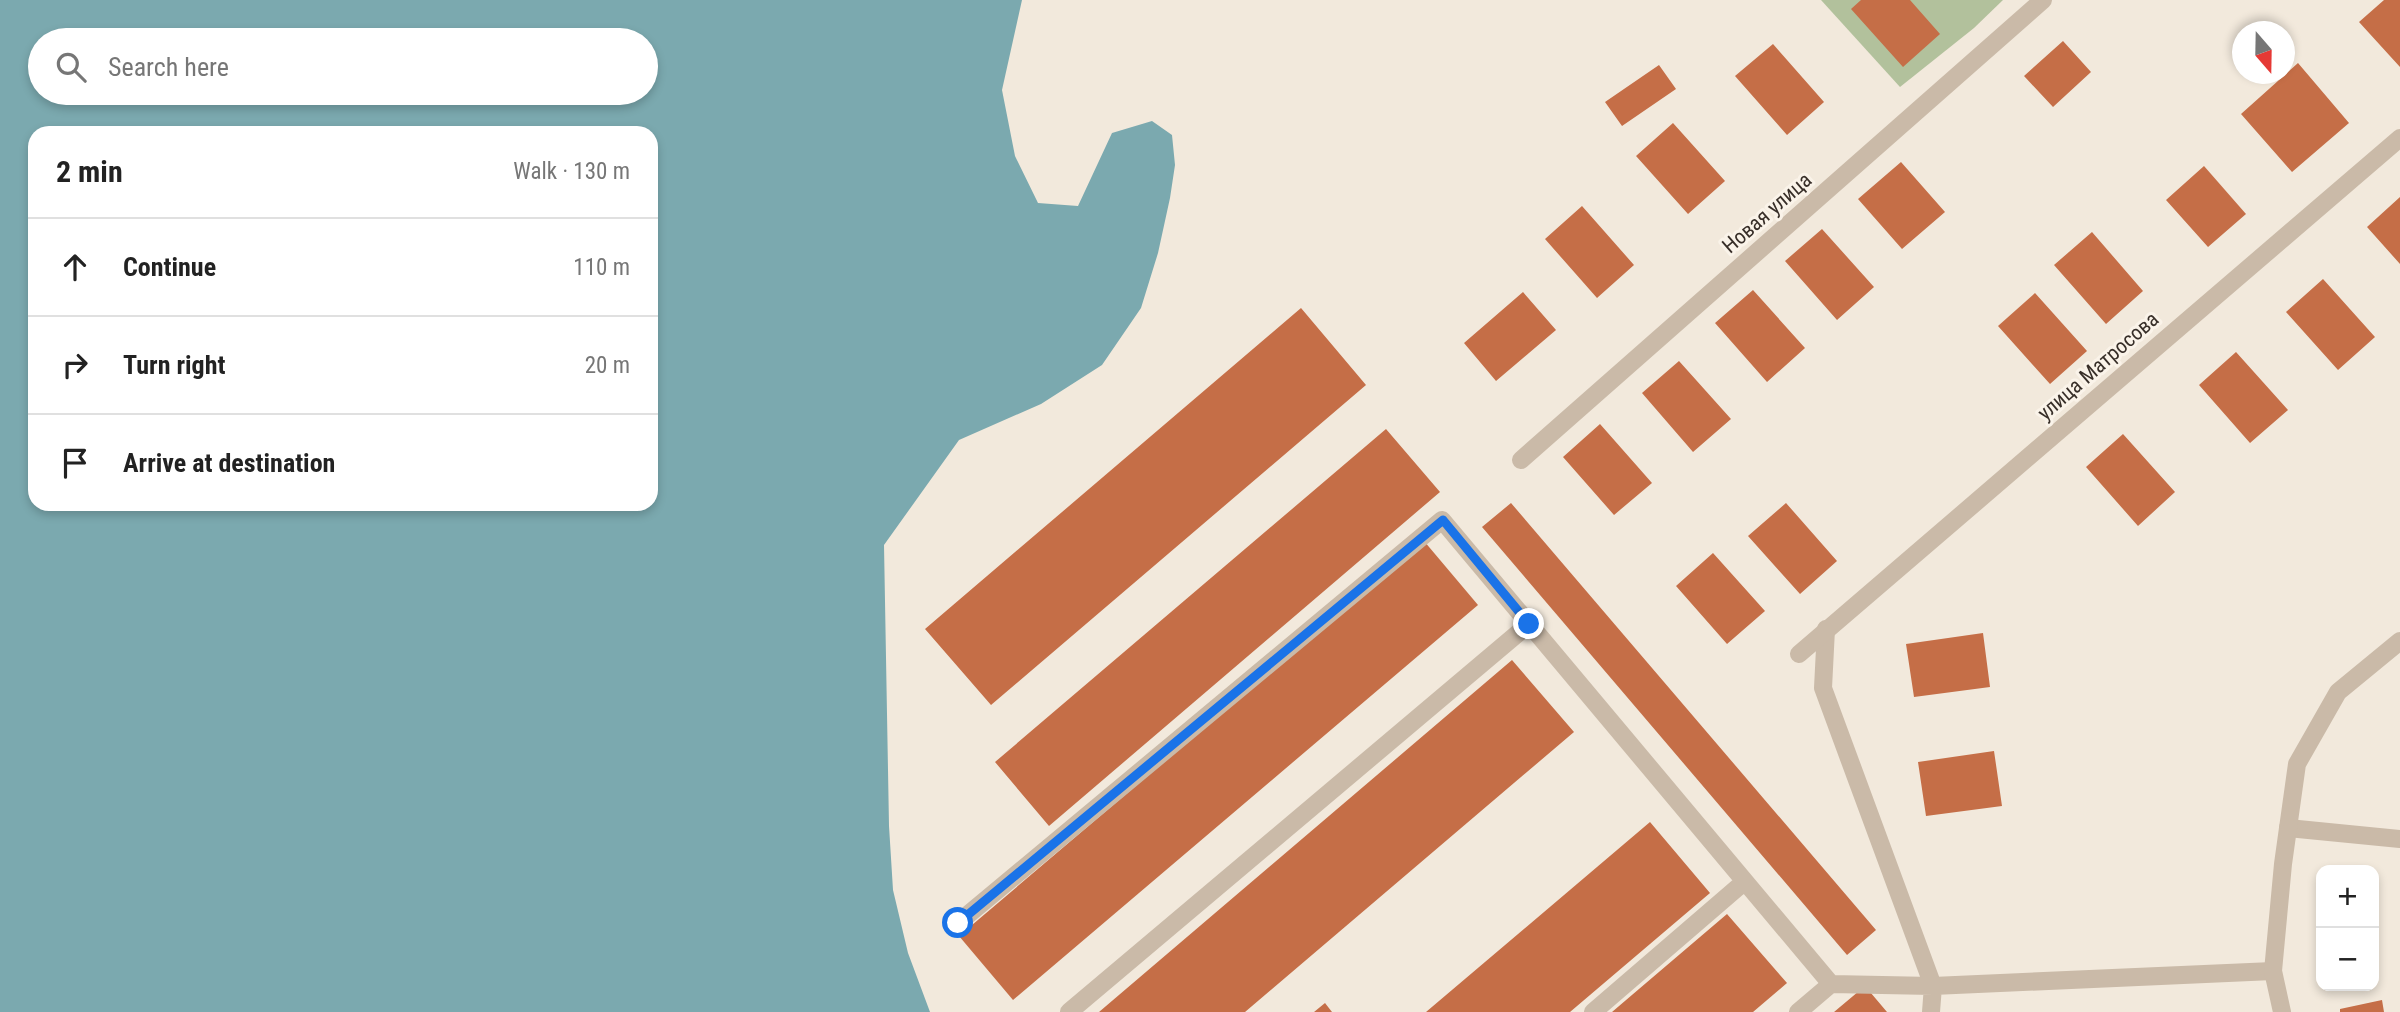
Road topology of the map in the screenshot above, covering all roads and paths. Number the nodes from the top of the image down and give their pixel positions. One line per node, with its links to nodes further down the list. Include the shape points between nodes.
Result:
1 (2043, 0): 3 (street, Новая улица)
2 (2400, 138): 5 (street, улица Матросова)
3 (1521, 460)
4 (1529, 624): 10 (street); 11 (street, via 1443,520); 15 (street)
5 (1826, 629): 7 (street, улица Матросова); 14 (street, via 1823,688)
6 (2400, 641): 8 (street, via 2338,692 2297,764)
7 (1799, 654)
8 (2288, 828): 9 (street); 12 (street)
9 (2400, 839)
10 (1744, 882): 13 (street); 16 (street)
11 (958, 923)
12 (2273, 971): 14 (street); 19 (street)
13 (1832, 984): 14 (street); 17 (street)
14 (1933, 986): 18 (street)
15 (1069, 1012)
16 (1593, 1012)
17 (1798, 1012)
18 (1931, 1012)
19 (2282, 1012)

